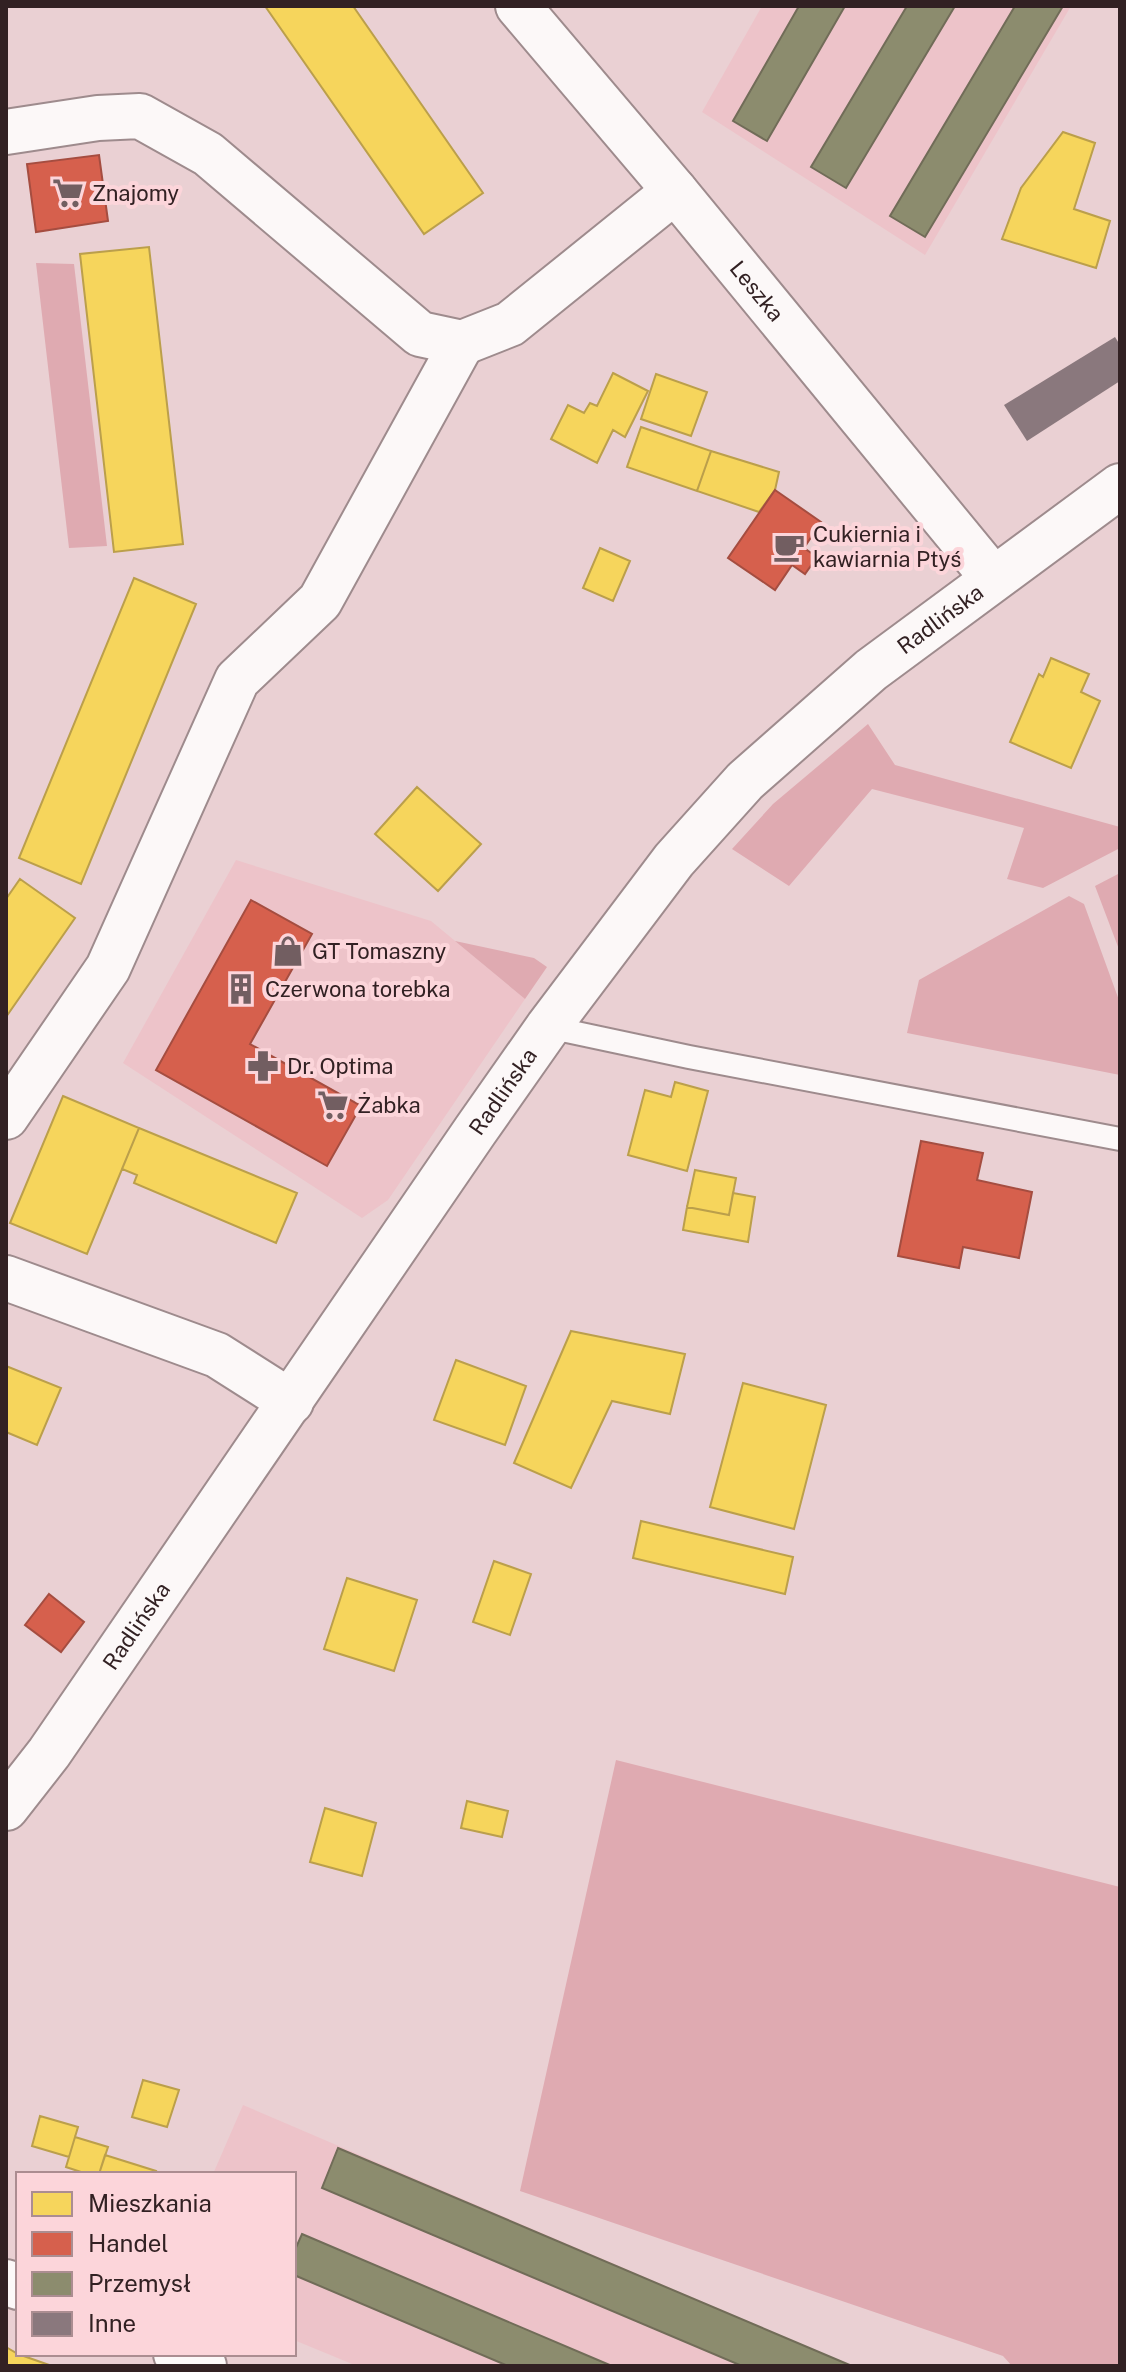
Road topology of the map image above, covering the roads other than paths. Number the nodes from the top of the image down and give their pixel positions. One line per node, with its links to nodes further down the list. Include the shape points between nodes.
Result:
1 (518, 6): 3 (street, Leszka)
2 (6, 132): 4 (street, via 140,116 208,154 420,334)
3 (675, 191): 4 (street, via 510,324); 6 (street, Leszka)
4 (462, 343): 8 (street, via 320,601 237,680 108,968)
5 (1120, 486): 6 (street, Radlińska)
6 (993, 578): 7 (street, Radlińska, via 871,670 745,781 674,860)
7 (548, 1027): 9 (lane); 11 (street, Radlińska)
8 (6, 1117)
9 (1120, 1139)
10 (6, 1278): 11 (street, via 217,1355)
11 (291, 1402): 12 (street, Radlińska)
12 (6, 1808)
13 (181, 2356): 14 (street)
14 (204, 2366)

